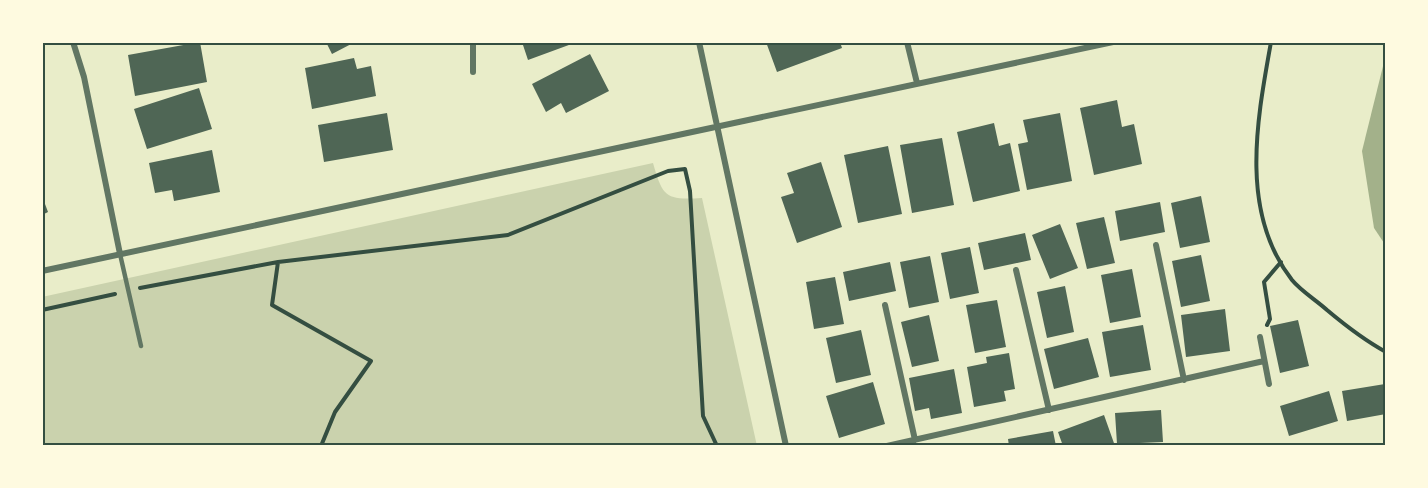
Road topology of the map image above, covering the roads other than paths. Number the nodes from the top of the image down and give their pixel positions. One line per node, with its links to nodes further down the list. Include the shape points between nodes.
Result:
1 (73, 42): 10 (street, via 84,77)
2 (473, 42): 6 (street)
3 (699, 42): 8 (street)
4 (907, 42): 7 (street)
5 (1113, 42): 7 (street)
6 (473, 72)
7 (917, 83): 8 (street)
8 (716, 126): 10 (street); 21 (street)
9 (1156, 245): 17 (street)
10 (120, 254): 12 (street); 15 (lane)
11 (1016, 270): 19 (street)
12 (42, 271)
13 (885, 305): 20 (street)
14 (1260, 337): 16 (street)
15 (141, 346)
16 (1264, 361): 17 (street); 18 (street)
17 (1184, 381): 19 (street)
18 (1269, 384)
19 (1049, 410): 20 (street)
20 (915, 440): 22 (street)
21 (786, 446)
22 (887, 446)

